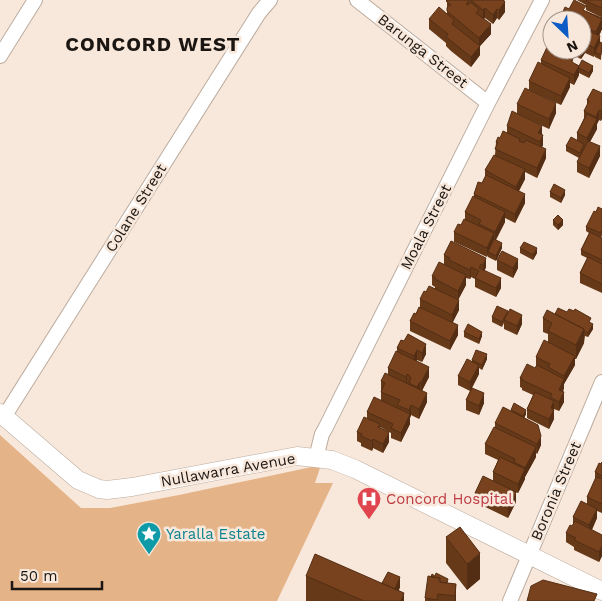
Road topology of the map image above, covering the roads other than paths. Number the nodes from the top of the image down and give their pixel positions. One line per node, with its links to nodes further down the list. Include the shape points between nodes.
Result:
1 (35, 0): 5 (street)
2 (270, 0): 8 (street, Colane Street)
3 (358, 0): 6 (street, Barunga Street)
4 (542, 0): 6 (street, Moala Street)
5 (0, 56)
6 (488, 103): 9 (street, Moala Street, via 322,434)
7 (602, 382): 10 (street, Boronia Street)
8 (2, 415): 9 (main road, Nullawarra Avenue, via 78,480 99,489 132,487 296,456)
9 (316, 458): 10 (main road, Nullawarra Avenue, via 355,469)
10 (529, 555): 11 (main road, Nullawarra Avenue); 12 (street, Boronia Street)
11 (602, 591)
12 (510, 601)

